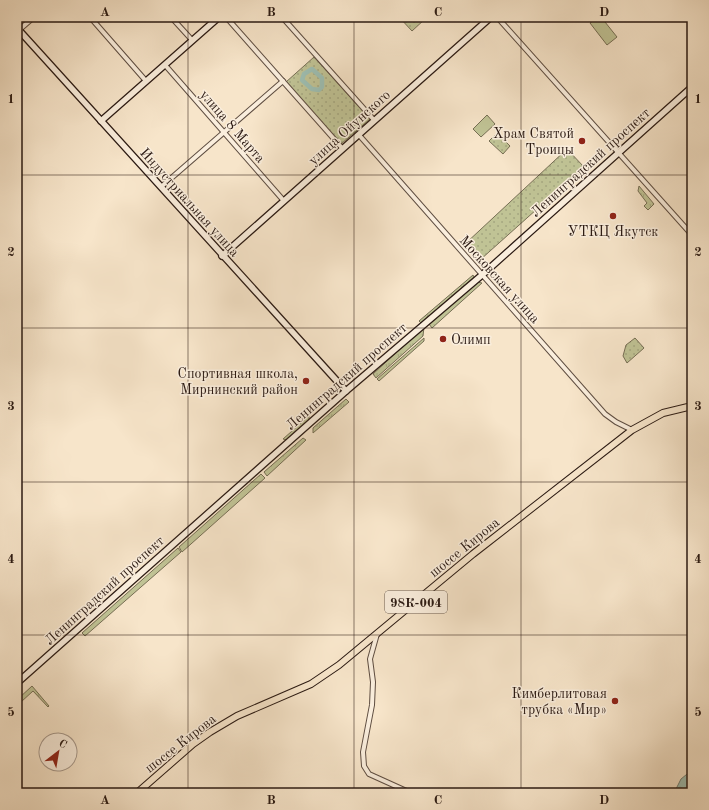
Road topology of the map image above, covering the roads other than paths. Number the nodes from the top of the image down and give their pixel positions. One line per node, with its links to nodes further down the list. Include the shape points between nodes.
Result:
1 (34, 17): 9 (street)
2 (90, 17): 12 (street)
3 (171, 17): 10 (street)
4 (219, 17): 10 (main road)
5 (282, 17): 15 (street)
6 (491, 17): 15 (main road, улица Ойунского)
7 (497, 17): 20 (street)
8 (227, 19): 13 (street)
9 (18, 29): 16 (main road, Индустриальная улица)
10 (192, 40): 11 (main road)
11 (165, 64): 12 (main road); 17 (street, улица 8 Марта)
12 (146, 81): 16 (main road)
13 (283, 81): 17 (street); 19 (street)
14 (692, 87): 20 (main road, Ленинградский проспект)
15 (374, 120): 18 (main road, улица Ойунского)
16 (102, 121): 21 (main road, Индустриальная улица)
17 (224, 132): 21 (street); 22 (street, улица 8 Марта)
18 (359, 135): 19 (main road, улица Ойунского); 25 (street, Московская улица)
19 (342, 148): 22 (main road, улица Ойунского)
20 (619, 153): 23 (street); 25 (main road, Ленинградский проспект)
21 (161, 187): 24 (main road, Индустриальная улица)
22 (284, 201): 24 (main road, улица Ойунского)
23 (692, 235)
24 (222, 256): 26 (main road, Индустриальная улица)
25 (482, 275): 26 (main road, Ленинградский проспект); 28 (street, Московская улица, via 605,414)
26 (346, 391): 30 (main road, Ленинградский проспект)
27 (692, 406): 28 (main road, шоссе Кирова / 98К-004, via 664,413)
28 (632, 430): 29 (main road, шоссе Кирова / 98К-004, via 473,554)
29 (377, 634): 31 (main road, шоссе Кирова / 98К-004, via 315,681 237,716 210,732); 32 (street, via 370,659 372,705 363,752 364,766 369,774)
30 (17, 684)
31 (137, 793)
32 (411, 793)

